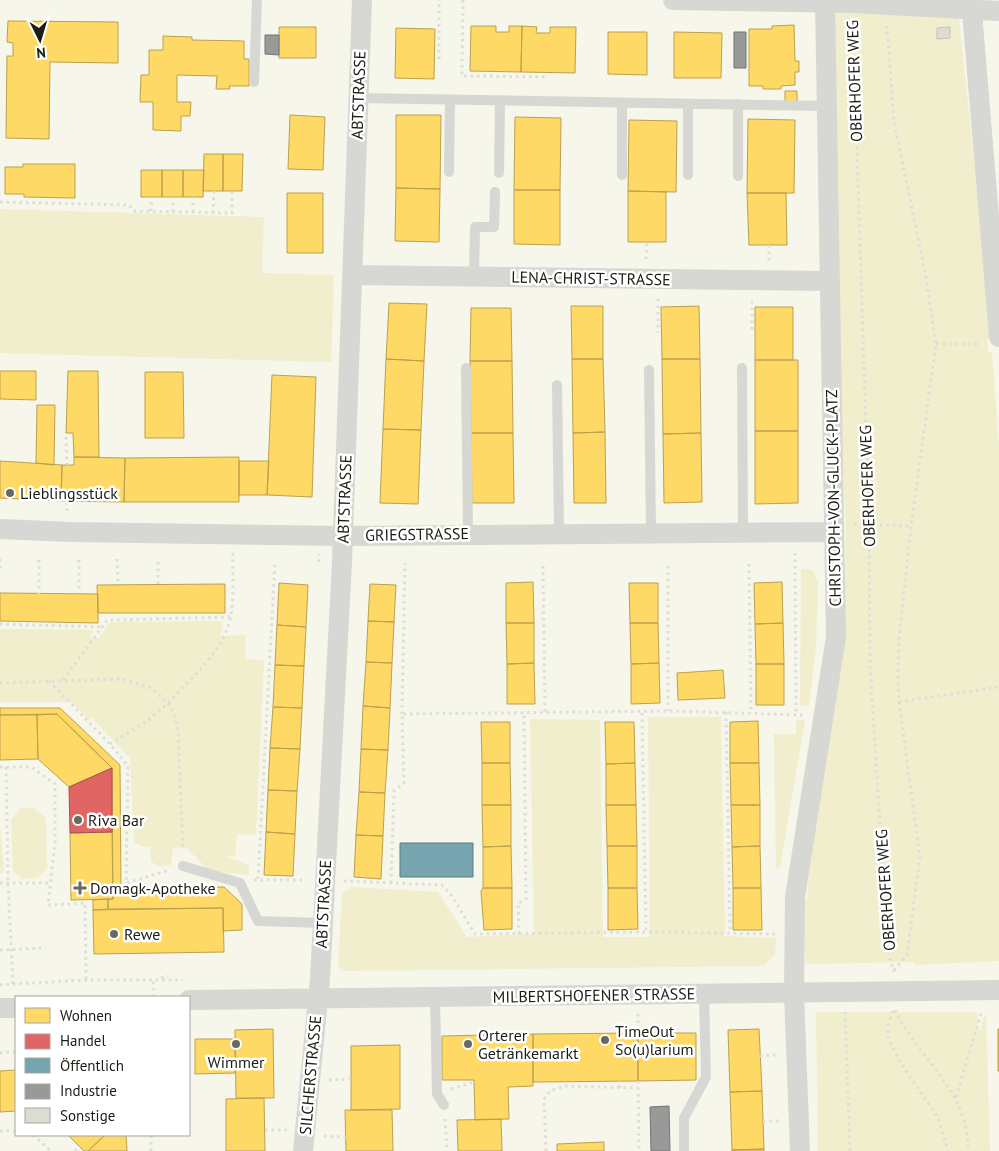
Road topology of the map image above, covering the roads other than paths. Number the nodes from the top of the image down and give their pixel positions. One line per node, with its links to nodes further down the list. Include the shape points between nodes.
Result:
1 (257, 0): 7 (lane)
2 (362, 0): 8 (street, ABTSTRASSE)
3 (673, 0): 4 (street)
4 (825, 1): 5 (street); 14 (street, CHRISTOPH-VON-GLUCK-PLATZ)
5 (971, 5): 6 (street); 20 (street)
6 (999, 10)
7 (254, 82)
8 (358, 98): 9 (lane); 22 (street, ABTSTRASSE)
9 (450, 100): 10 (lane); 15 (lane)
10 (500, 101): 11 (lane); 16 (lane)
11 (622, 103): 12 (lane); 17 (lane)
12 (688, 104): 13 (lane); 18 (lane)
13 (738, 104): 14 (lane); 19 (lane)
14 (827, 106): 24 (street, CHRISTOPH-VON-GLUCK-PLATZ)
15 (449, 172)
16 (499, 173)
17 (622, 175)
18 (688, 175)
19 (738, 176)
20 (993, 184): 25 (street)
21 (495, 192): 23 (lane, via 494,228 475,227)
22 (352, 275): 23 (street, LENA-CHRIST-STRASSE); 36 (street, ABTSTRASSE)
23 (474, 276): 24 (street, LENA-CHRIST-STRASSE)
24 (830, 281): 31 (street, CHRISTOPH-VON-GLUCK-PLATZ)
25 (994, 340)
26 (466, 368): 32 (lane)
27 (742, 368): 35 (lane)
28 (649, 370): 34 (lane)
29 (557, 385): 33 (lane)
30 (0, 529): 36 (street, GRIEGSTRASSE)
31 (833, 532): 35 (street, GRIEGSTRASSE); 40 (street, CHRISTOPH-VON-GLUCK-PLATZ, via 836,638 795,896)
32 (468, 533): 33 (street, GRIEGSTRASSE); 36 (street, GRIEGSTRASSE)
33 (559, 534): 34 (street, GRIEGSTRASSE)
34 (651, 534): 35 (street, GRIEGSTRASSE)
35 (743, 534)
36 (343, 536): 38 (street, ABTSTRASSE)
37 (183, 866): 38 (lane, via 240,883 258,922)
38 (322, 923): 43 (street, ABTSTRASSE)
39 (999, 990): 40 (street, MILBERTSHOFENER STRASSE)
40 (794, 993): 41 (street, MILBERTSHOFENER STRASSE); 50 (street, CHRISTOPH-VON-GLUCK-PLATZ)
41 (704, 994): 42 (street, MILBERTSHOFENER STRASSE); 49 (lane, via 706,1076 684,1118)
42 (435, 997): 43 (street, MILBERTSHOFENER STRASSE); 47 (lane, via 437,1094)
43 (318, 998): 44 (street, MILBERTSHOFENER STRASSE); 48 (street, SILCHERSTRASSE)
44 (190, 1000)
45 (0, 1008): 46 (street)
46 (15, 1008)
47 (444, 1105)
48 (303, 1151)
49 (684, 1151)
50 (800, 1151)

